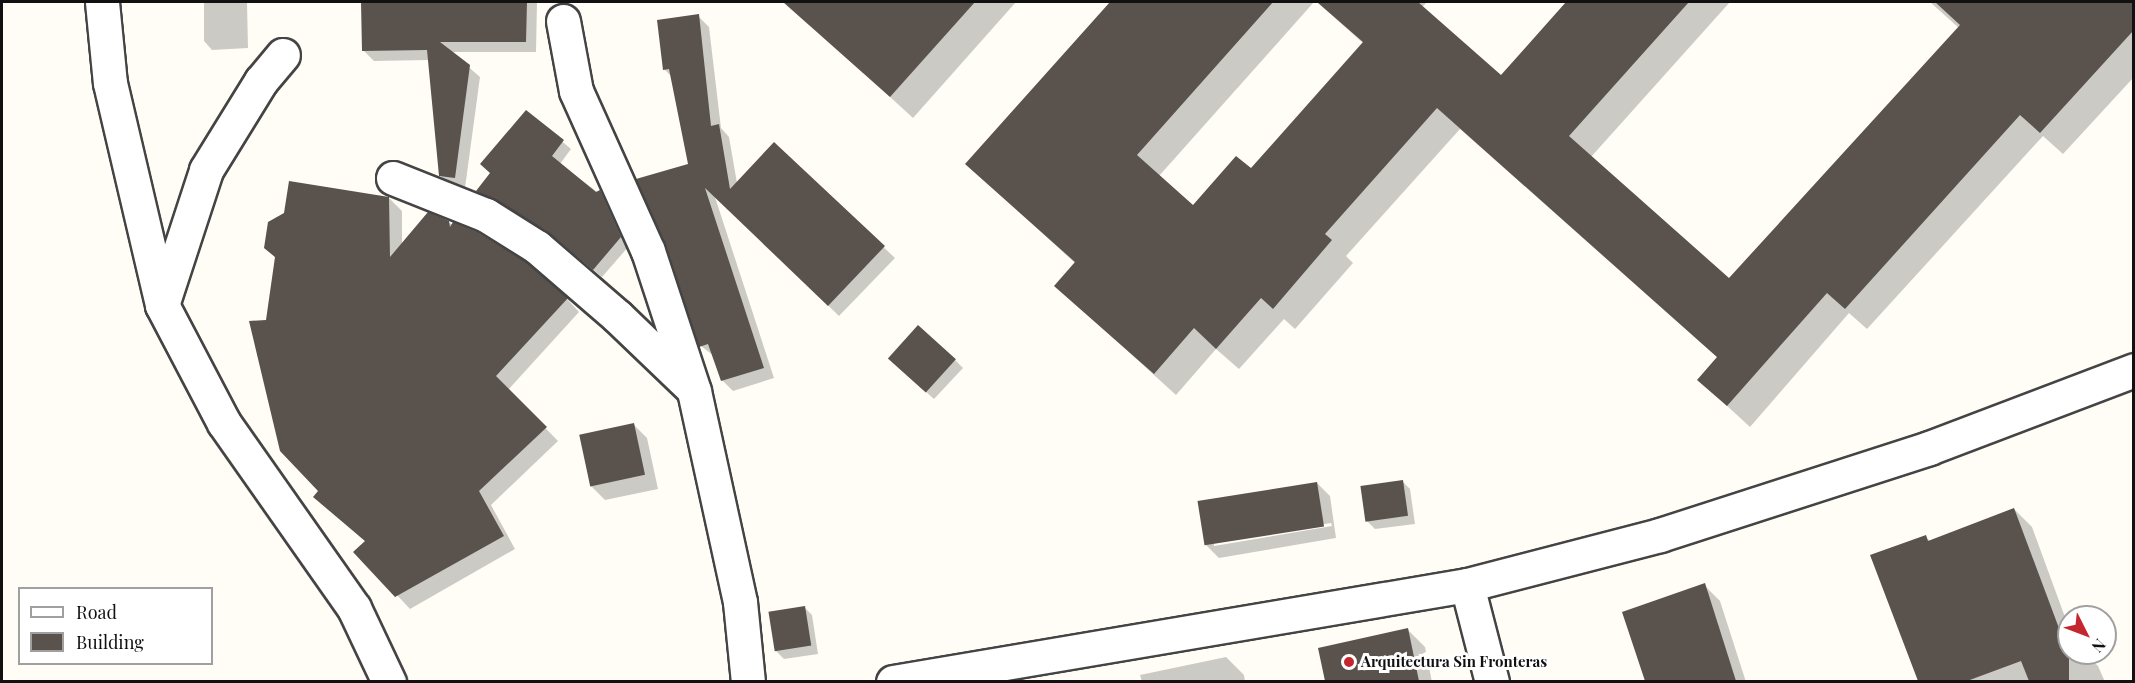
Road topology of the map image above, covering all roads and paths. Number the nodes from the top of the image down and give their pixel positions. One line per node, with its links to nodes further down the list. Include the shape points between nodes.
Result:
1 (102, 2): 5 (street, via 110,83)
2 (563, 21): 7 (street, via 576,91 648,251)
3 (283, 55): 5 (street, via 261,81 206,170)
4 (393, 177): 7 (street, via 486,215 537,247 617,316)
5 (162, 305): 9 (street, via 224,423 354,608)
6 (2133, 370): 8 (street, via 1929,448 1660,535)
7 (694, 391): 10 (street, via 740,602)
8 (1467, 585): 11 (street); 12 (street)
9 (389, 681)
10 (748, 681)
11 (893, 681)
12 (1492, 681)

